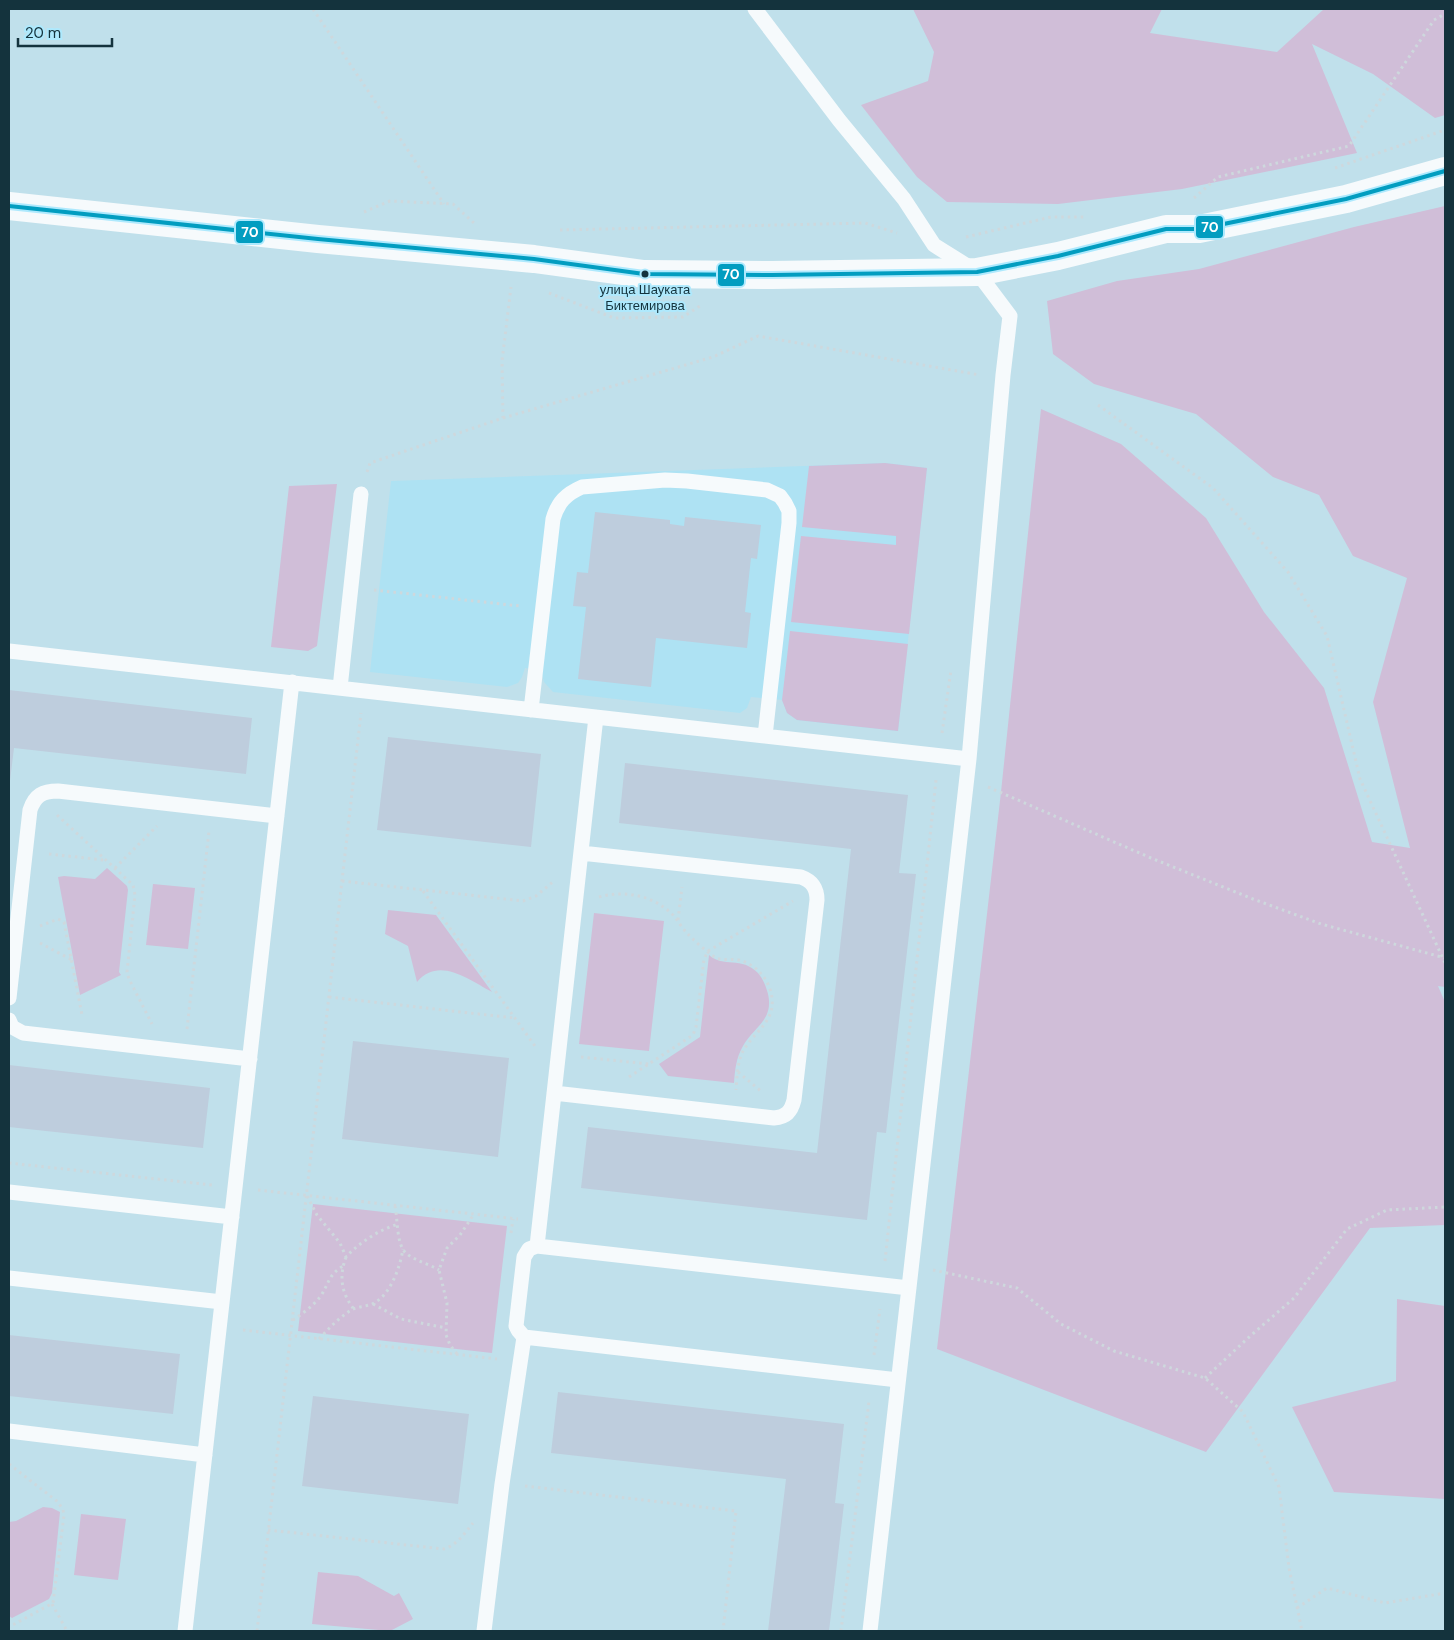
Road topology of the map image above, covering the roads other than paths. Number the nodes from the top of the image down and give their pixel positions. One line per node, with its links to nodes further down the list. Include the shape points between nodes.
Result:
1 (755, 9): 4 (lane, via 904,199 934,245)
2 (1445, 171): 4 (street, via 1346,199 1199,229 1166,229)
3 (9, 206): 4 (street, via 534,259 644,274 772,276)
4 (977, 272): 12 (lane, via 1010,316)
5 (362, 494): 8 (lane)
6 (9, 651): 7 (lane)
7 (292, 682): 8 (lane); 13 (lane)
8 (340, 688): 9 (lane)
9 (531, 710): 10 (lane); 11 (lane, via 553,519 556,508 570,492 582,487 665,480 767,490 780,496 789,511 789,523)
10 (596, 717): 11 (lane); 14 (lane)
11 (765, 736): 12 (lane)
12 (968, 759): 23 (lane)
13 (277, 816): 15 (lane, via 58,791 48,791 37,797 30,810 19,934); 17 (lane)
14 (580, 856): 18 (lane); 18 (lane, via 801,877 815,888 817,900 792,1108 787,1114 774,1118)
15 (9, 998)
16 (9, 1020): 17 (lane, via 12,1027 23,1033)
17 (250, 1059): 20 (lane)
18 (554, 1093): 21 (lane)
19 (9, 1192): 20 (lane)
20 (232, 1217): 24 (lane)
21 (536, 1246): 23 (lane); 25 (lane, via 524,1257 516,1326)
22 (9, 1278): 24 (lane)
23 (909, 1288): 26 (lane)
24 (222, 1302): 28 (lane)
25 (524, 1337): 26 (lane); 30 (lane)
26 (898, 1380): 31 (lane)
27 (9, 1431): 28 (lane)
28 (205, 1455): 29 (lane)
29 (185, 1631)
30 (484, 1631)
31 (870, 1631)

